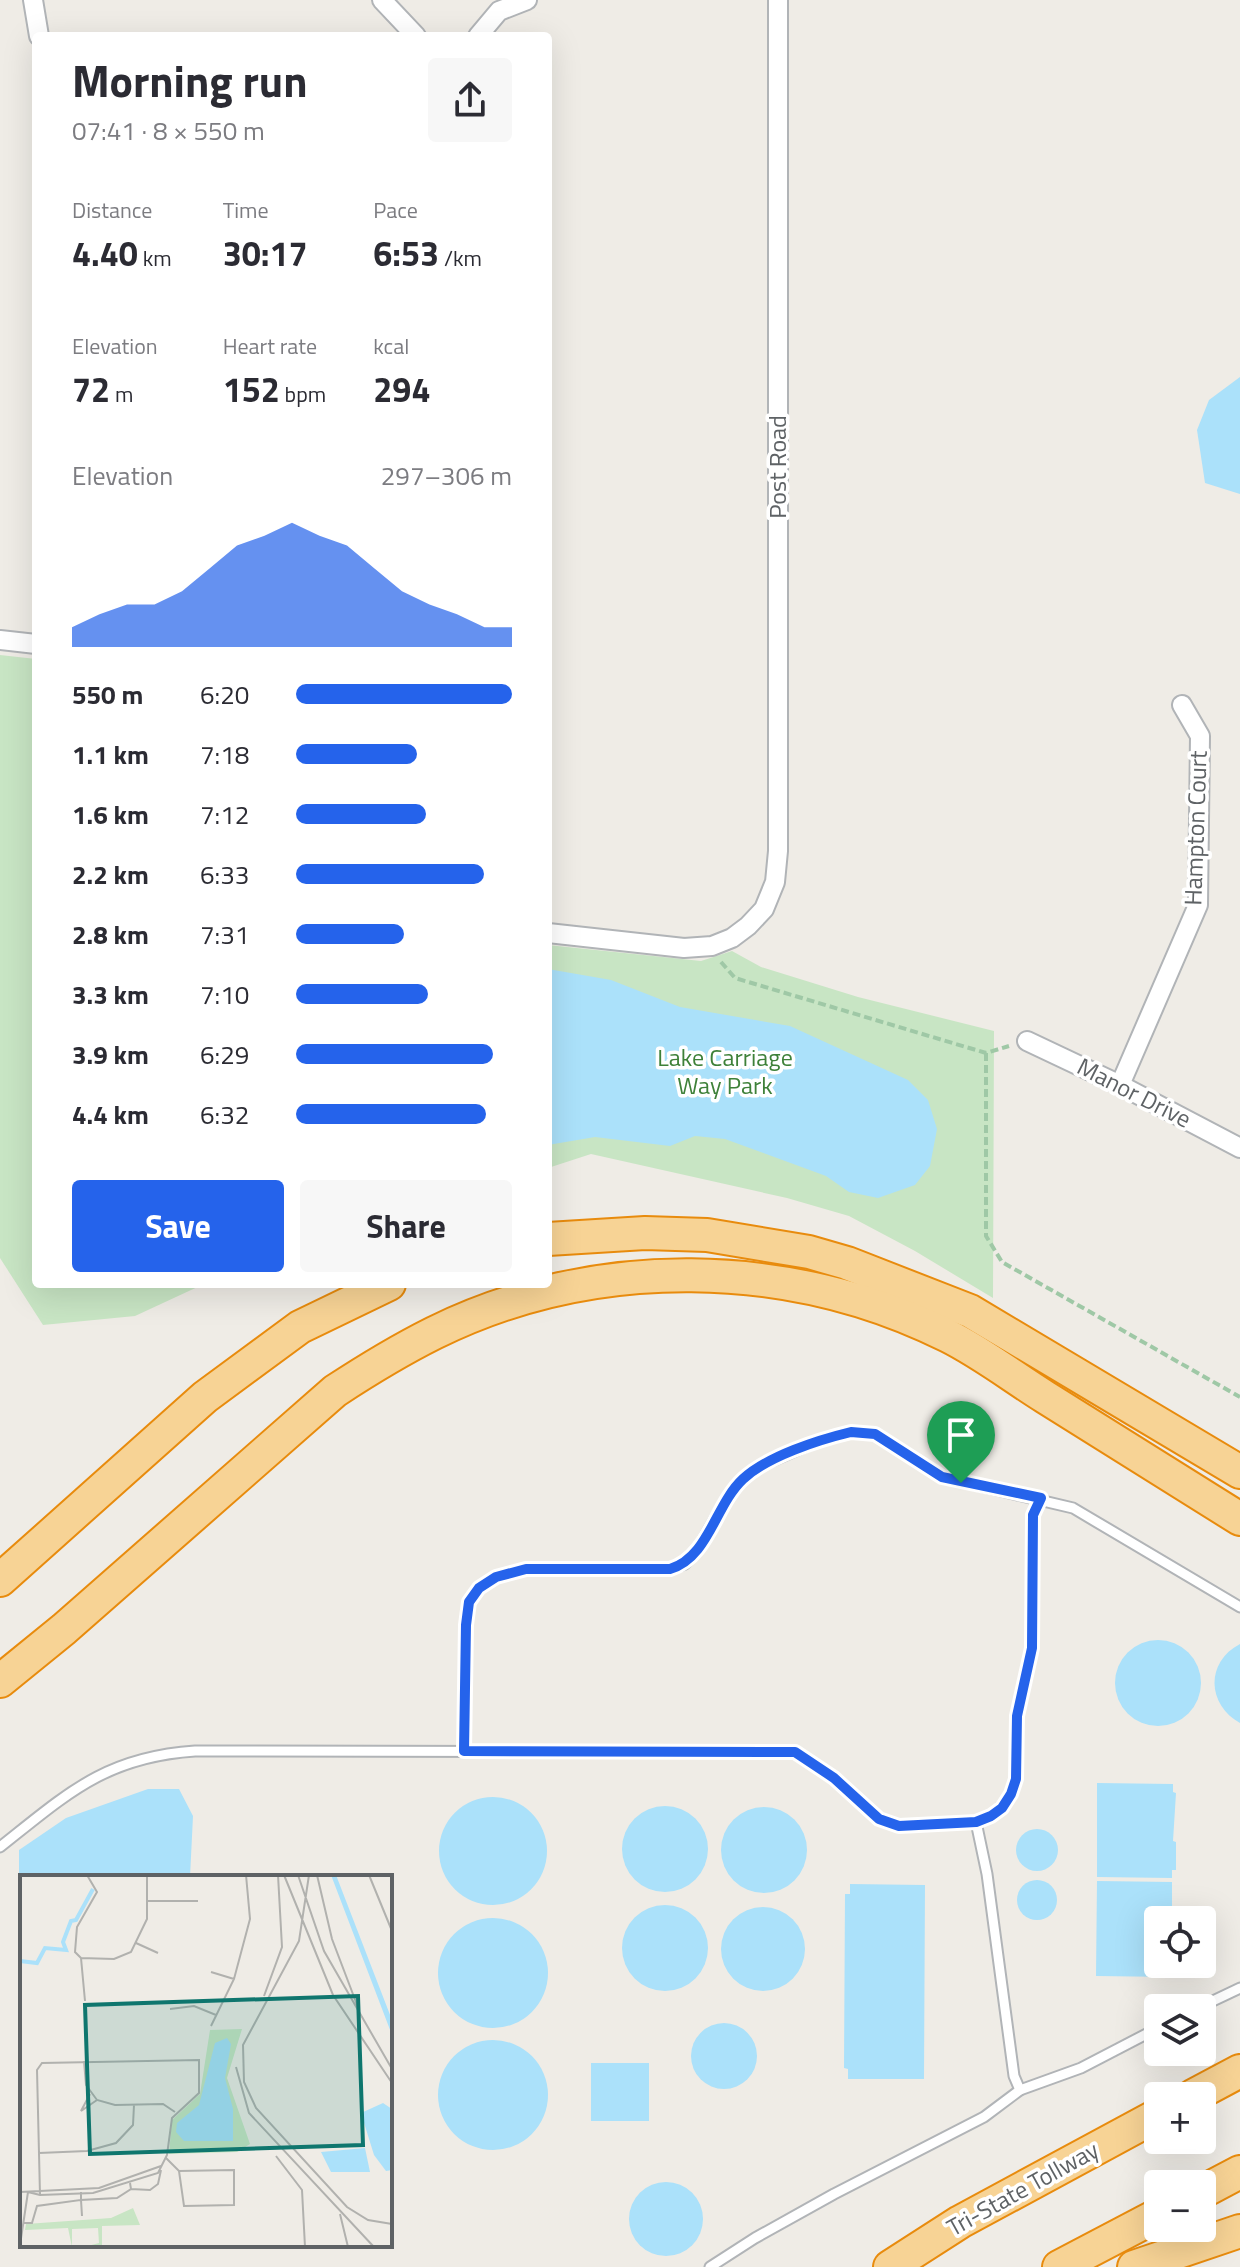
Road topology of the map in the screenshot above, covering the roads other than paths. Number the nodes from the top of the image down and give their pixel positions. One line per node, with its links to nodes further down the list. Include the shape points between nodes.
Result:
1 (33, 0): 6 (street)
2 (382, 0): 7 (street)
3 (527, 0): 5 (street)
4 (778, 0): 12 (street, Post Road, via 775,882 764,909 748,926 712,946 684,948)
5 (492, 5): 8 (street)
6 (38, 32)
7 (412, 32)
8 (480, 32)
9 (0, 640): 10 (street)
10 (32, 644)
11 (1182, 705): 14 (street, Hampton Court, via 1200,736 1198,905)
12 (552, 933)
13 (1027, 1041): 14 (street, Manor Drive)
14 (1120, 1085): 15 (street, Manor Drive)
15 (1240, 1148)
16 (552, 1239): 18 (highway, via 707,1235 847,1263 970,1311)
17 (381, 1288): 21 (highway, via 300,1327 205,1397)
18 (1240, 1472)
19 (1041, 1498): 22 (lane, via 1073,1508); 24 (lane, via 942,1477 875,1434 851,1432 787,1454 744,1478 685,1564 670,1569 526,1569 496,1577 469,1602); 25 (lane, via 1033,1515 1032,1648 1017,1716 1016,1779 1002,1808)
20 (1240, 1519): 23 (highway, via 949,1337 863,1300 747,1278 640,1276 553,1291 496,1308 372,1367 335,1391)
21 (0, 1580)
22 (1240, 1607)
23 (0, 1681)
24 (464, 1751): 25 (lane, via 795,1752 879,1819 899,1826); 26 (lane, via 195,1751 135,1759 65,1796)
25 (976, 1822): 32 (lane)
26 (0, 1847)
27 (1240, 1988): 28 (lane)
28 (1216, 1999)
29 (1144, 2035): 32 (lane, via 1081,2068)
30 (1240, 2071): 31 (highway)
31 (1216, 2084)
32 (1020, 2090): 38 (lane, via 984,2117 834,2194)
33 (1144, 2123): 39 (highway, Tri-State Tollway, via 960,2222)
34 (1240, 2172): 35 (highway)
35 (1216, 2185)
36 (1144, 2222): 40 (highway)
37 (1240, 2231): 41 (highway)
38 (710, 2267)
39 (890, 2267)
40 (1059, 2267)
41 (1134, 2267)

